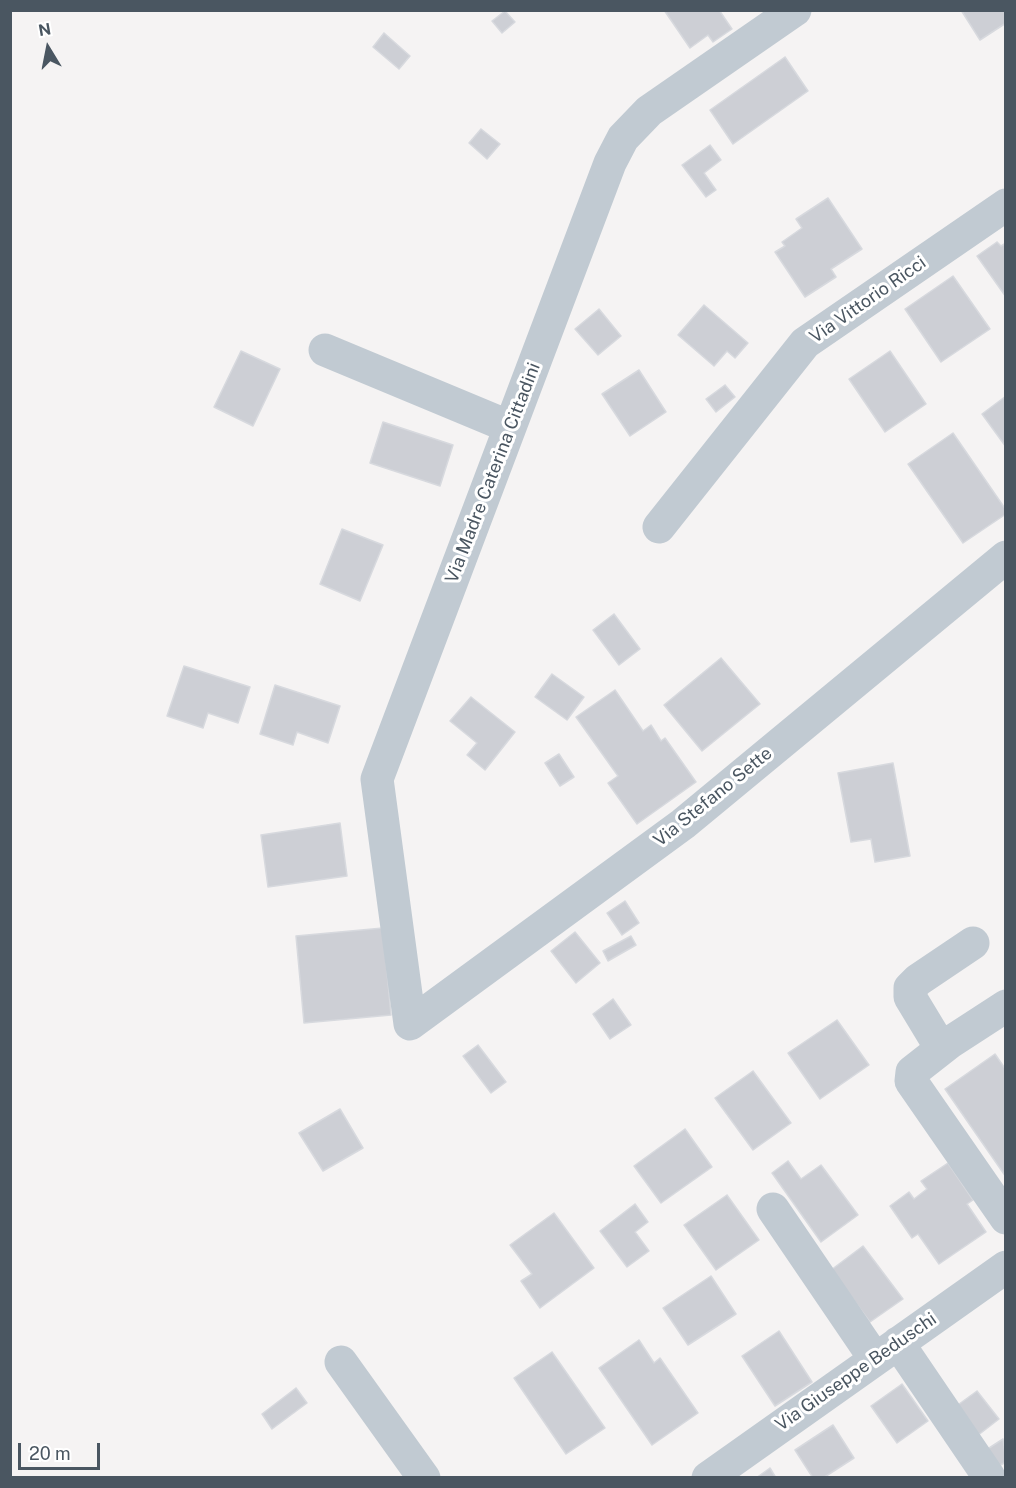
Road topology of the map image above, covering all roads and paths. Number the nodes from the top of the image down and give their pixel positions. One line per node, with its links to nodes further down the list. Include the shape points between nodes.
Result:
1 (795, 10): 4 (street, Via Madre Caterina Cittadini, via 649,111 622,138)
2 (1005, 205): 5 (street, Via Vittorio Ricci, via 805,343)
3 (325, 350): 4 (street)
4 (510, 427): 9 (street, Via Madre Caterina Cittadini, via 377,779)
5 (659, 527)
6 (1005, 557): 9 (street, Via Stefano Sette, via 683,824)
7 (973, 943): 10 (street, via 910,988 910,997 936,1040)
8 (1005, 1006): 10 (street)
9 (410, 1024)
10 (949, 1043): 12 (street, via 912,1072 911,1081)
11 (773, 1209): 14 (street)
12 (1005, 1218)
13 (1005, 1267): 14 (street, Via Giuseppe Beduschi)
14 (886, 1351): 16 (street); 18 (street, Via Giuseppe Beduschi)
15 (340, 1362): 17 (street)
16 (989, 1477)
17 (424, 1478)
18 (708, 1478)

